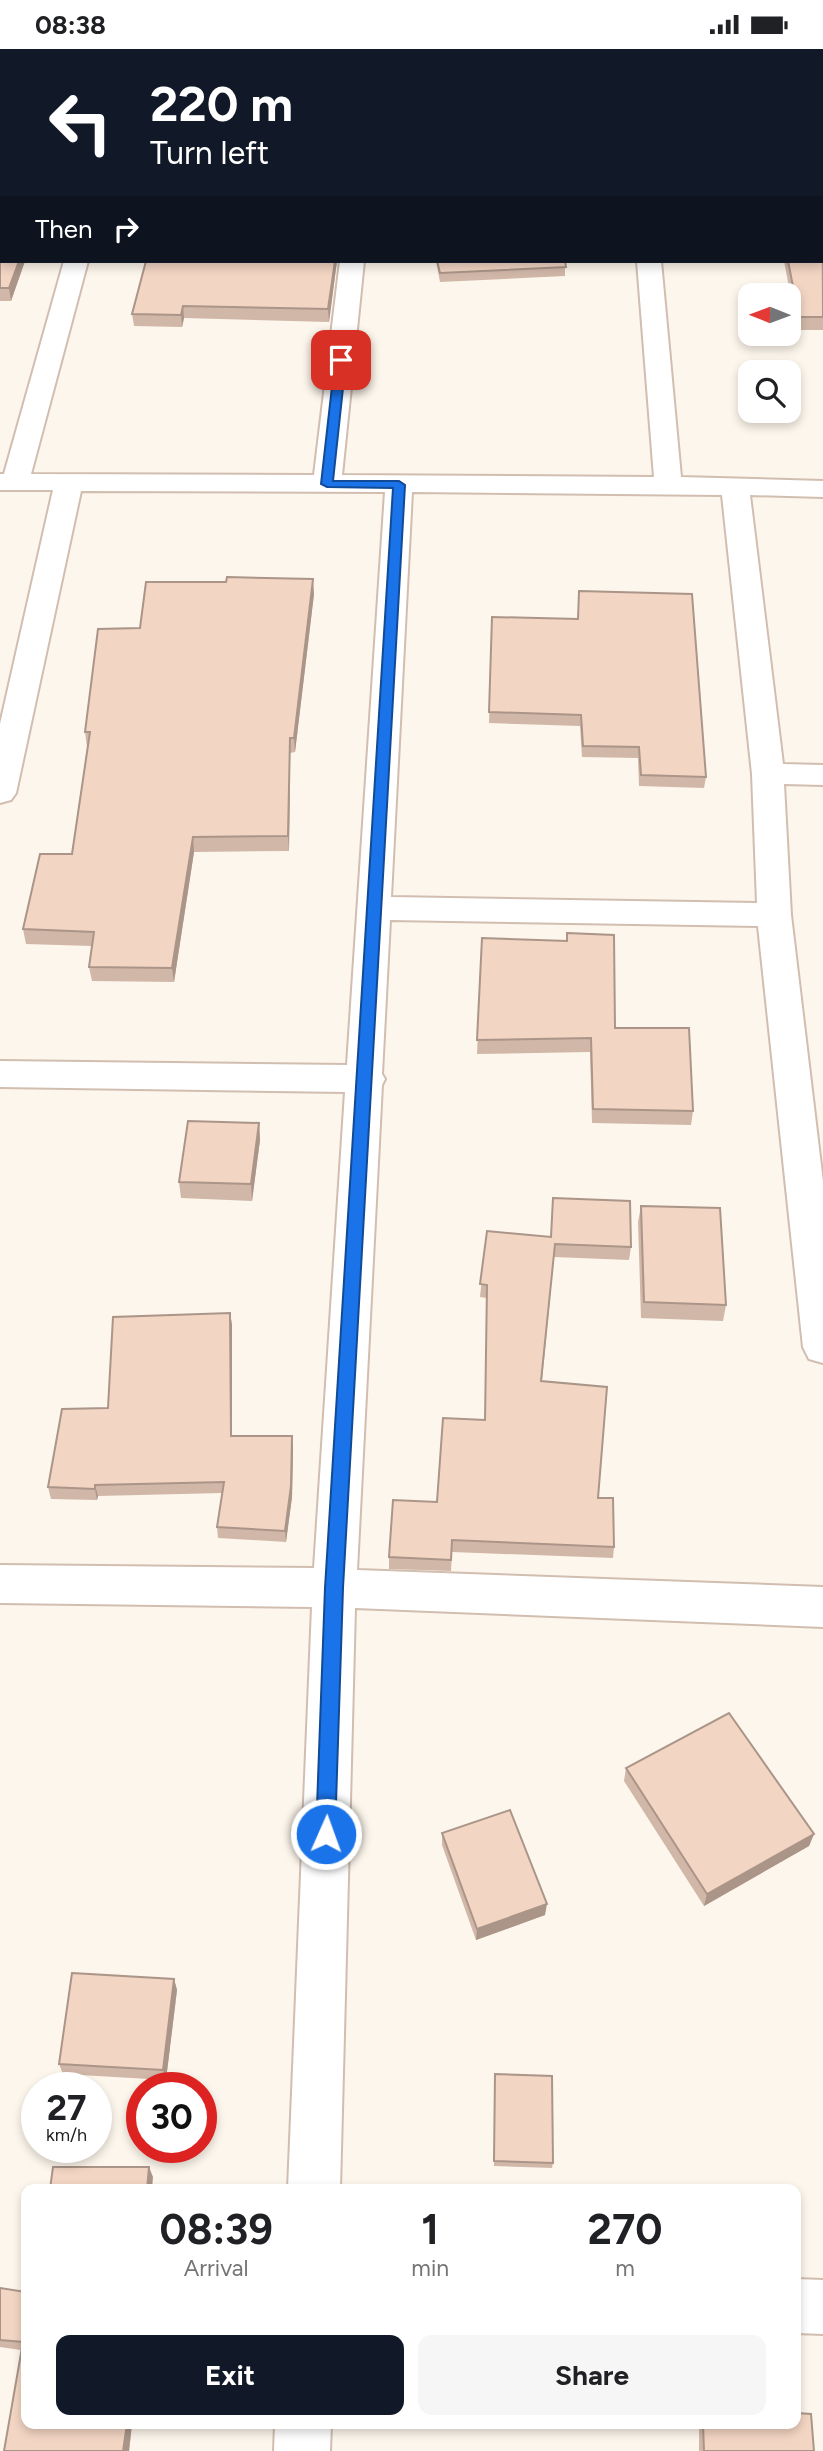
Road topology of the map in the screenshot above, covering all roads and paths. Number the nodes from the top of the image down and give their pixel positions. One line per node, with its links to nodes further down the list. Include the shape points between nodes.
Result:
1 (75, 263): 4 (street)
2 (352, 263): 6 (street)
3 (649, 263): 8 (street)
4 (7, 482): 5 (street)
5 (69, 482): 6 (street); 13 (street)
6 (327, 484): 7 (street)
7 (399, 485): 8 (street); 14 (street)
8 (668, 485): 9 (street)
9 (735, 488): 10 (street); 11 (street)
10 (823, 489)
11 (768, 774): 12 (street); 15 (street)
12 (823, 775)
13 (0, 793)
14 (375, 908): 15 (street); 17 (street)
15 (774, 915): 18 (street)
16 (0, 1074): 17 (street)
17 (366, 1079): 21 (street)
18 (810, 1113): 19 (street)
19 (823, 1347)
20 (0, 1584): 21 (street)
21 (334, 1588): 22 (street); 23 (street)
22 (823, 1607)
23 (314, 2184)
24 (801, 2306): 25 (street)
25 (823, 2307)
26 (303, 2429): 27 (street)
27 (302, 2451)

